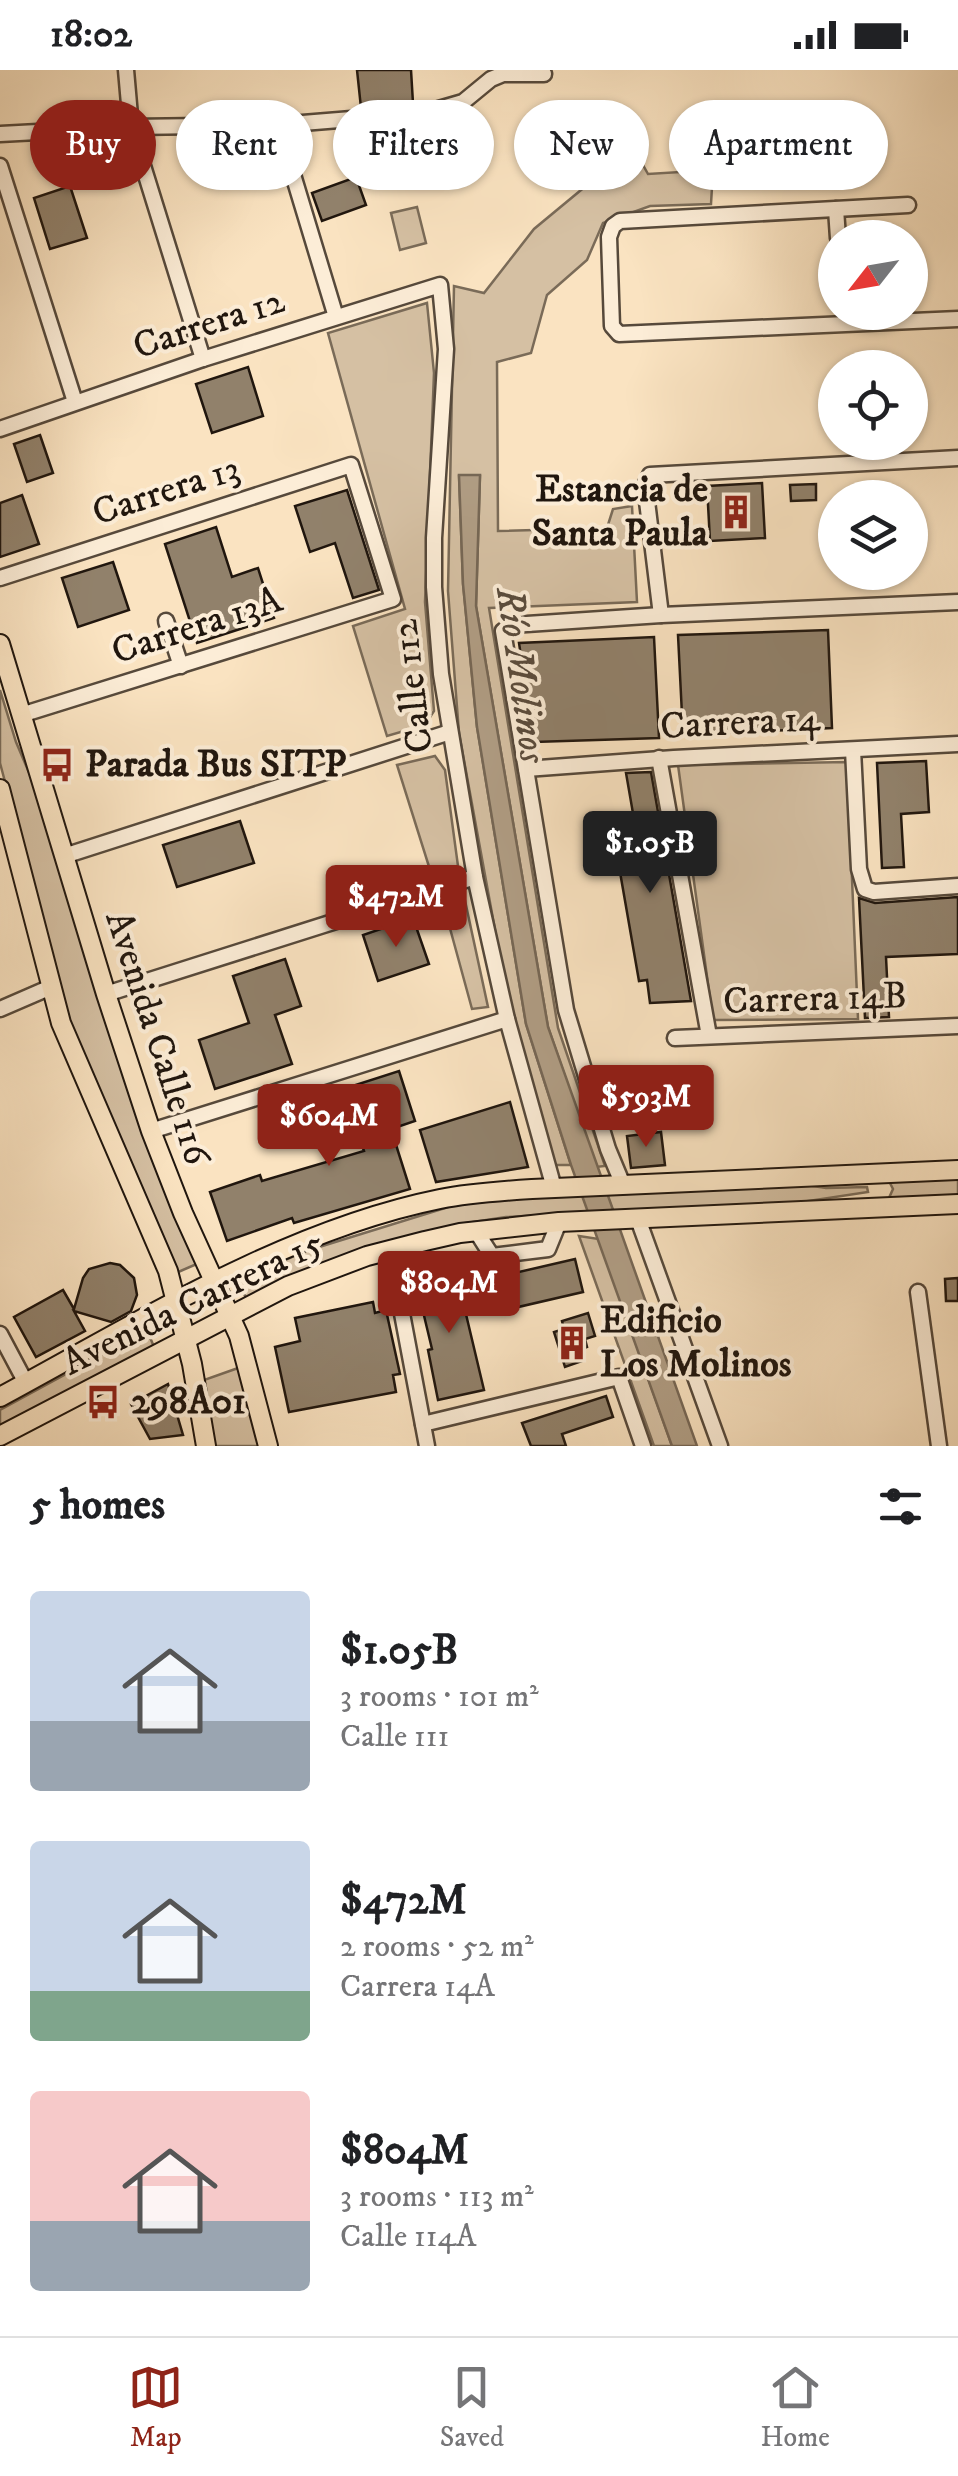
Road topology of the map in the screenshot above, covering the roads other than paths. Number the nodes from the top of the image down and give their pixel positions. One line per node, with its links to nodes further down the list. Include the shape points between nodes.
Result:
1 (126, 70): 3 (street)
2 (544, 74): 4 (street, via 503,74 463,102 425,113)
3 (129, 100)
4 (313, 122)
5 (30, 132): 6 (street)
6 (0, 134)
7 (0, 166): 19 (street)
8 (151, 190): 18 (street)
9 (298, 190): 14 (street)
10 (908, 205): 11 (street)
11 (836, 210): 12 (street); 17 (street, via 626,219 611,230 611,320 624,334)
12 (837, 220)
13 (440, 284): 14 (street, Carrera 12); 30 (street, Calle 112, via 446,349 434,588)
14 (336, 317): 18 (street, Carrera 12)
15 (928, 319): 16 (street)
16 (958, 319)
17 (818, 321)
18 (203, 359): 19 (street, Carrera 12)
19 (76, 402): 20 (street, Carrera 12)
20 (0, 429)
21 (958, 458): 25 (street, via 647,477)
22 (0, 578): 23 (street, Carrera 13, via 351,465)
23 (393, 598): 28 (street, Carrera 13A)
24 (958, 602): 25 (street)
25 (661, 615): 34 (street, via 503,630)
26 (166, 621): 28 (street)
27 (0, 644): 29 (main road, Avenida Calle 116)
28 (181, 666): 29 (street, Carrera 13A)
29 (22, 715): 36 (main road, Avenida Calle 116)
30 (450, 732): 36 (street); 37 (street, Calle 112)
31 (958, 744): 32 (street, Carrera 14)
32 (853, 750): 33 (street, Carrera 14); 38 (street, via 865,889)
33 (659, 758): 34 (street, Carrera 14); 44 (street)
34 (526, 769): 49 (street, via 566,1010)
35 (2, 802): 39 (main road, Avenida Calle 116)
36 (64, 856): 40 (main road, Avenida Calle 116)
37 (476, 876): 40 (street); 42 (street, Calle 112)
38 (958, 886)
39 (51, 987): 41 (street); 59 (main road, Avenida Calle 116)
40 (106, 994): 46 (main road, Avenida Calle 116)
41 (0, 1009)
42 (508, 1019): 46 (street); 50 (street, Calle 112)
43 (958, 1026): 44 (street, Carrera 14B)
44 (710, 1036): 45 (street, Carrera 14B)
45 (676, 1038)
46 (151, 1131): 57 (main road, Avenida Calle 116)
47 (958, 1170): 48 (main road, Avenida Carrera 15)
48 (806, 1177): 49 (main road, Avenida Carrera 15); 52 (main road, via 877,1180 884,1192 878,1199)
49 (616, 1186): 50 (main road, Avenida Carrera 15)
50 (558, 1188): 57 (main road, Avenida Carrera 15, via 401,1209 321,1235)
51 (958, 1204): 52 (main road, Avenida Carrera 15)
52 (808, 1211): 53 (main road, Avenida Carrera 15)
53 (629, 1219): 54 (main road, Avenida Carrera 15); 71 (street)
54 (566, 1222): 55 (main road, Avenida Carrera 15); 55 (street, via 548,1249 492,1256)
55 (476, 1232): 56 (main road, Avenida Carrera 15)
56 (390, 1250): 60 (main road, Avenida Carrera 15, via 312,1276); 65 (street)
57 (216, 1283): 59 (main road, Avenida Carrera 15); 60 (main road, Avenida Calle 116)
58 (918, 1292): 72 (street)
59 (176, 1304): 62 (main road, Avenida Calle 116); 63 (main road, Avenida Carrera 15)
60 (230, 1316): 62 (main road, Avenida Carrera 15); 68 (main road, Avenida Calle 116)
61 (0, 1334): 63 (street)
62 (186, 1340): 66 (main road, Avenida Carrera 15); 67 (main road, Avenida Calle 116)
63 (26, 1384): 64 (main road, Avenida Carrera 15)
64 (0, 1398)
65 (423, 1424): 69 (street); 70 (street, via 619,1377)
66 (0, 1436)
67 (206, 1446)
68 (268, 1446)
69 (427, 1446)
70 (643, 1446)
71 (720, 1446)
72 (939, 1446)

